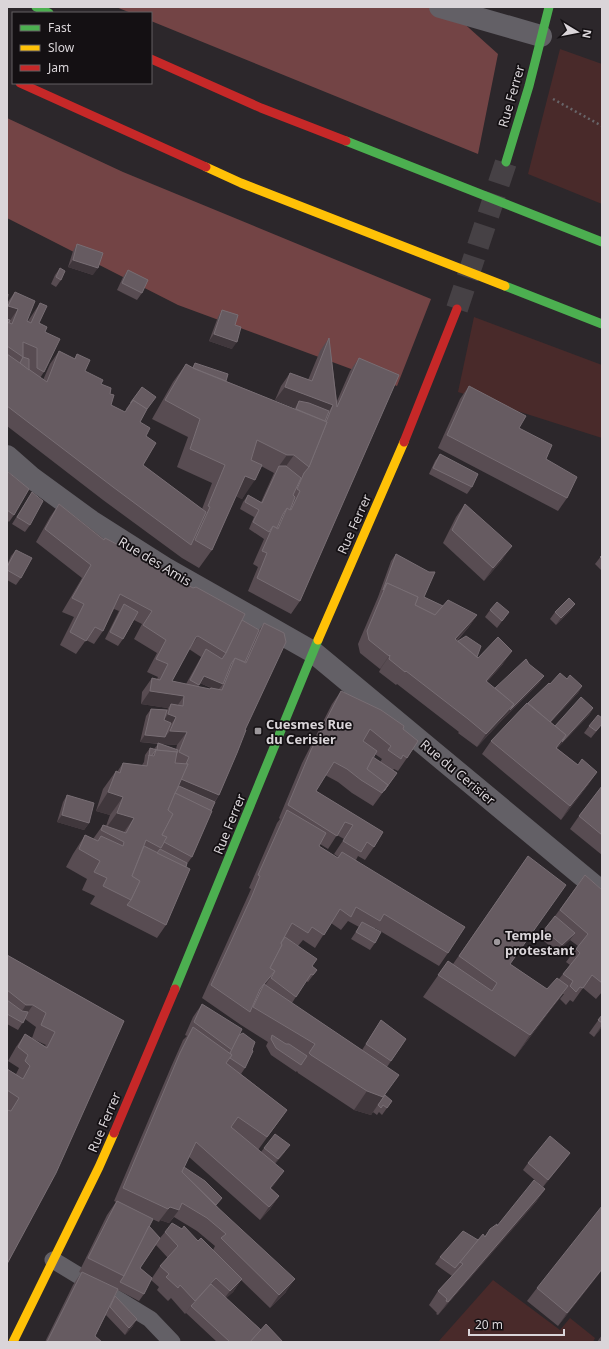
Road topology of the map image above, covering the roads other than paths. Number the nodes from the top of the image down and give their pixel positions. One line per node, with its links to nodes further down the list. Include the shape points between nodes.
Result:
1 (36, 7): 4 (main road)
2 (440, 7): 5 (street)
3 (548, 7): 5 (main road, Rue Ferrer)
4 (47, 12)
5 (541, 36): 8 (main road, Rue Ferrer)
6 (152, 59): 9 (main road, via 261,108)
7 (22, 84): 11 (main road, via 241,183)
8 (506, 162)
9 (602, 242)
10 (457, 309): 13 (main road, Rue Ferrer, via 403,444)
11 (602, 324)
12 (7, 456): 13 (street, Rue des Amis, via 32,478 98,526 165,568)
13 (313, 652): 14 (street, Rue du Cerisier); 15 (main road, Rue Ferrer, via 161,1023 99,1167)
14 (602, 892)
15 (53, 1260): 16 (main road, Rue Ferrer); 17 (lane, via 150,1319)
16 (13, 1342)
17 (172, 1342)

